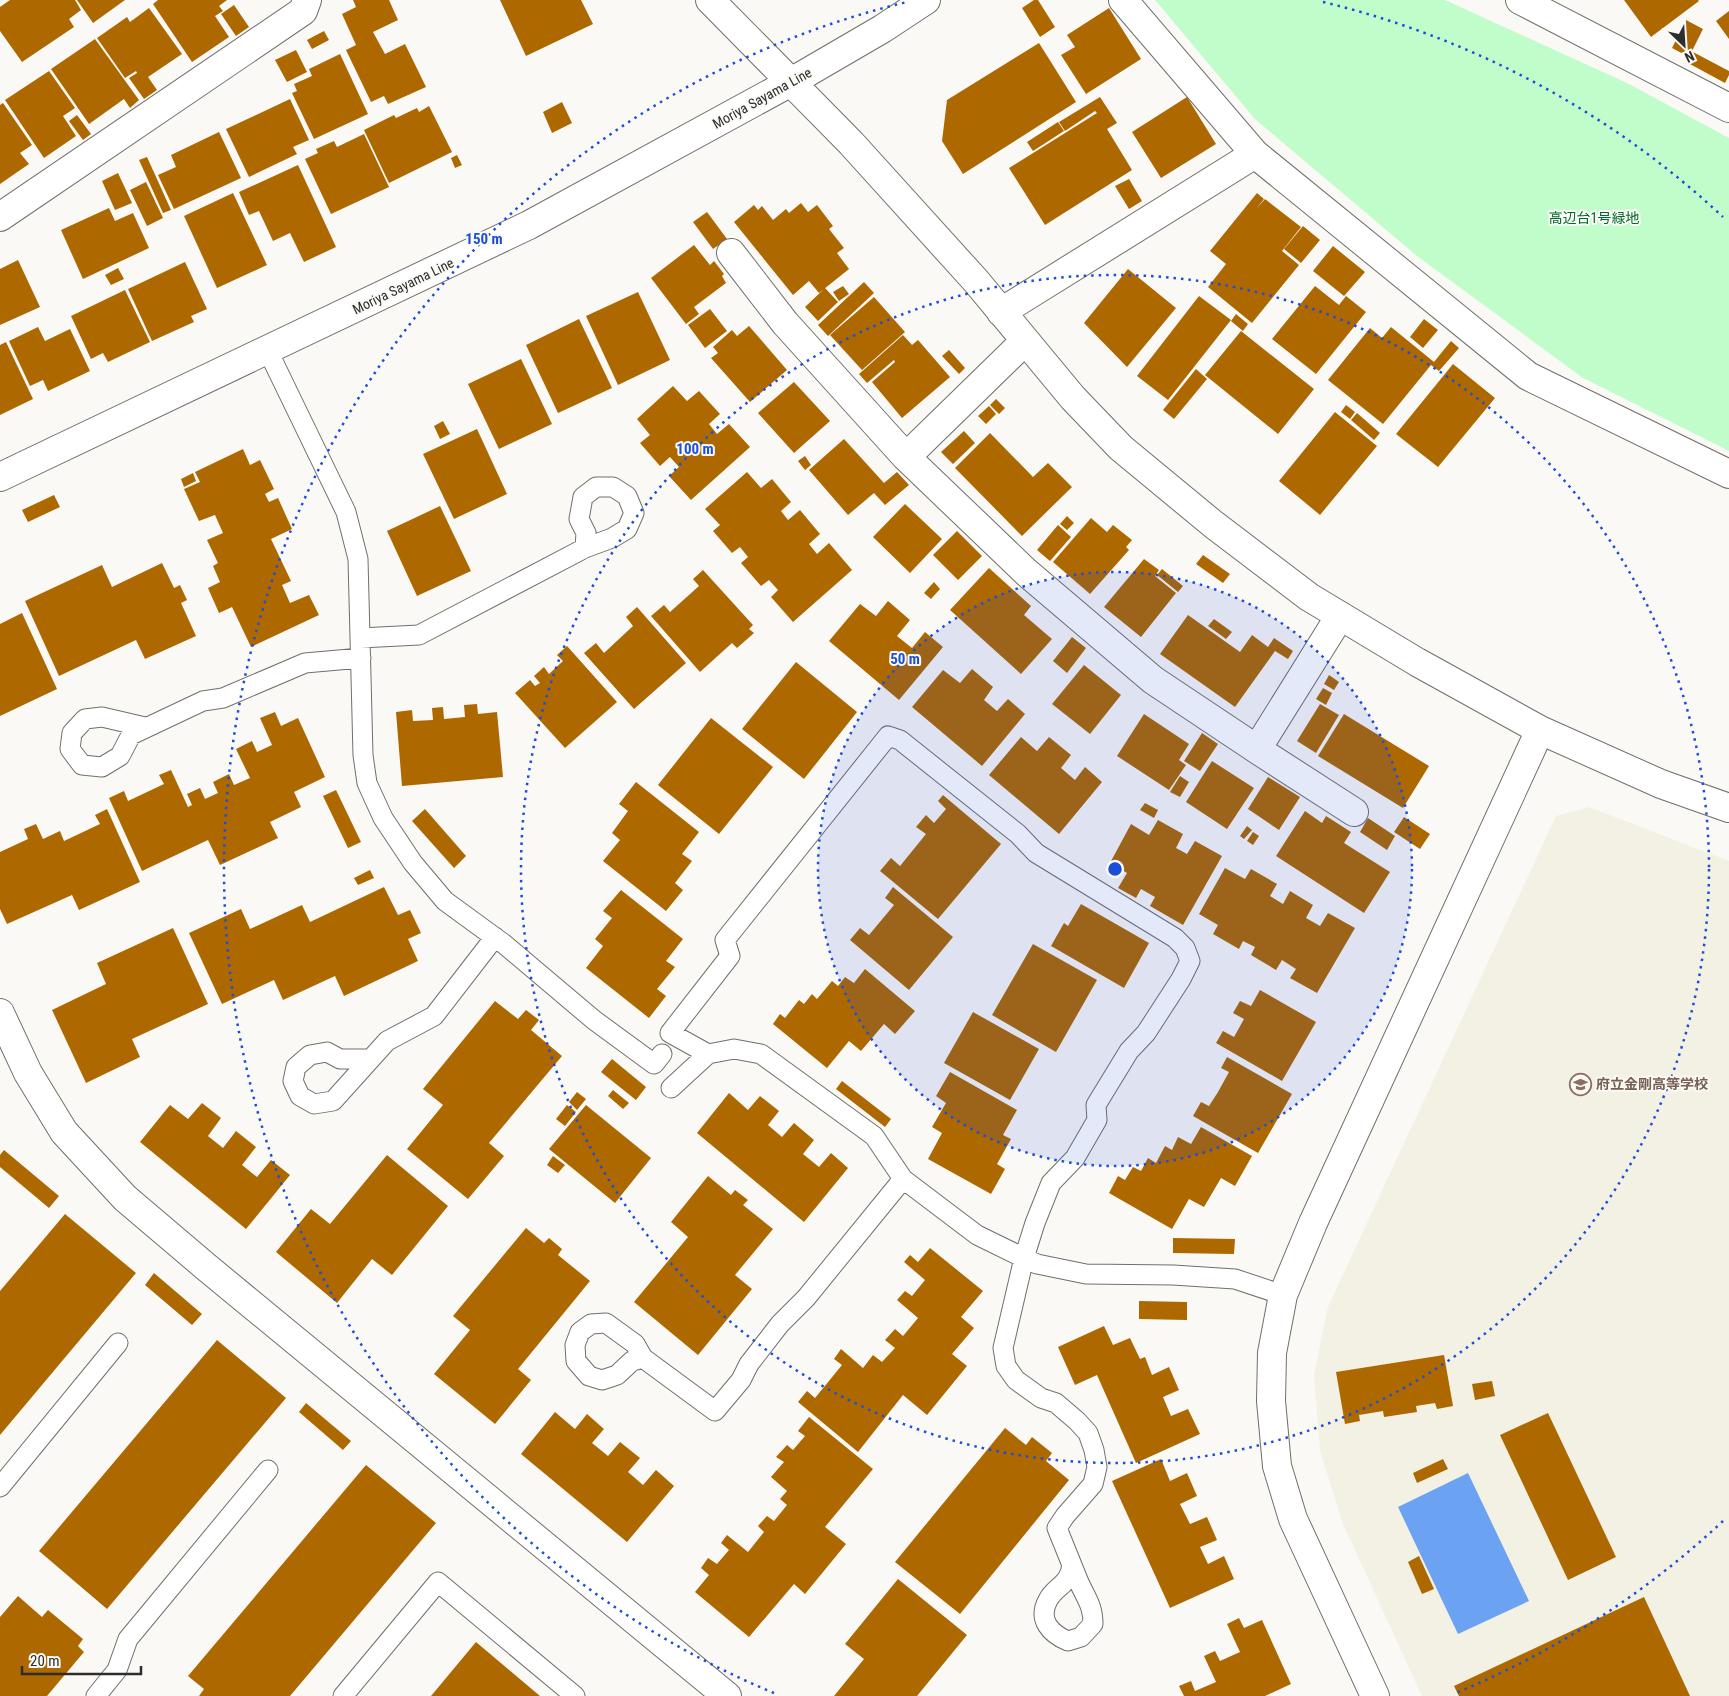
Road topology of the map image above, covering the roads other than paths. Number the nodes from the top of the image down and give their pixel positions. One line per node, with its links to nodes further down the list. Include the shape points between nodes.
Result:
1 (307, 0): 9 (street, via 303,11)
2 (710, 0): 6 (street)
3 (926, 0): 6 (street, Moriya Sayama Line)
4 (1123, 0): 8 (street)
5 (1520, 0): 7 (street)
6 (791, 82): 11 (street, via 851,143); 13 (street, Moriya Sayama Line, via 529,226)
7 (1729, 108)
8 (1255, 154): 11 (street); 15 (street, via 1528,376)
9 (0, 217)
10 (731, 253): 14 (street, via 785,323)
11 (1001, 312): 12 (street)
12 (1025, 341): 14 (street); 18 (street, via 1072,398 1121,448 1228,535 1309,597)
13 (268, 351): 16 (street, Moriya Sayama Line); 19 (lane, via 346,512 358,559)
14 (906, 457): 23 (street, via 1026,572 1153,680)
15 (1729, 474)
16 (0, 477)
17 (585, 548): 19 (lane, via 419,635)
18 (1340, 616): 22 (street); 23 (street)
19 (360, 638): 20 (lane)
20 (361, 658): 21 (lane, via 305,662); 26 (lane, via 362,755 366,783 383,818 445,901)
21 (146, 727)
22 (1540, 730): 24 (street, via 1661,784); 34 (street, via 1313,1223)
23 (1256, 749): 25 (street)
24 (1729, 808)
25 (1354, 812)
26 (495, 937): 28 (lane, via 594,1020 654,1064); 30 (lane, via 434,1016 387,1041)
27 (0, 1014): 43 (street, via 28,1073 64,1132 125,1198)
28 (662, 1054)
29 (708, 1054): 31 (lane); 32 (lane, via 734,1050 761,1054 874,1136); 33 (lane, via 670,1033 730,956 725,940 888,736 900,740 1018,834 1036,854 1175,938 1185,948 1190,961 1146,1033 1129,1051 1096,1105 1097,1120 1075,1158 1051,1183)
30 (370, 1059)
31 (671, 1088)
32 (903, 1180): 33 (lane, via 977,1235); 36 (lane, via 806,1298 780,1324 715,1411)
33 (1024, 1258): 34 (lane, via 1037,1264 1086,1274 1235,1279); 39 (lane, via 1003,1348 1006,1366 1016,1380 1041,1398 1056,1403 1088,1433 1098,1467 1093,1484 1057,1528)
34 (1283, 1295): 44 (street, via 1272,1353 1271,1401 1277,1466 1293,1519)
35 (118, 1344): 38 (lane)
36 (643, 1358)
37 (268, 1470): 40 (lane, via 128,1638 117,1670)
38 (0, 1487)
39 (1072, 1565)
40 (96, 1696)
41 (343, 1696): 42 (lane, via 438,1582)
42 (575, 1696)
43 (727, 1696)
44 (1375, 1696)

